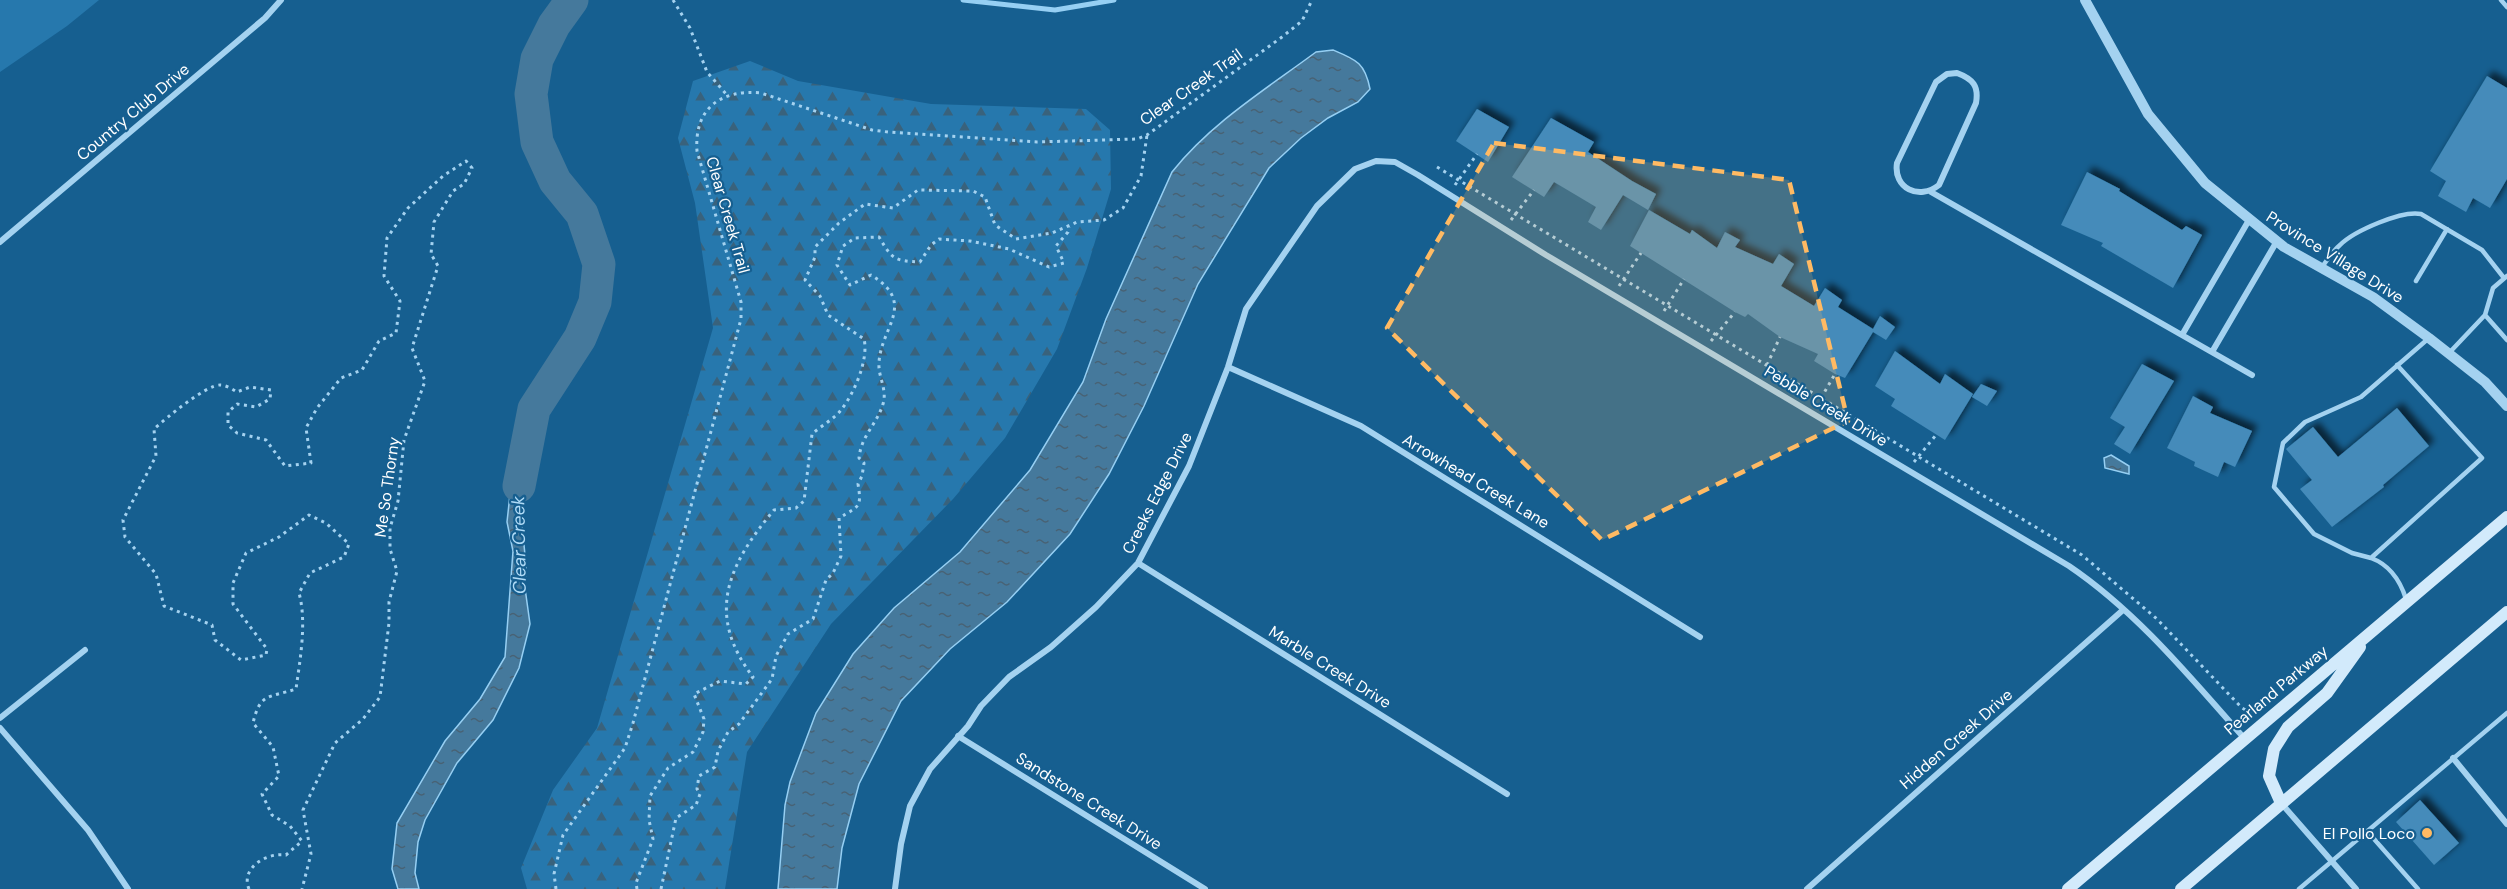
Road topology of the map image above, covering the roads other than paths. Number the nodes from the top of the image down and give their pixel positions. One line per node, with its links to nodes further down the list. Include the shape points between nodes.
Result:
1 (281, 0): 10 (street, Country Club Drive, via 265,18)
2 (2085, 0): 7 (street, Province Village Drive, via 2148,114 2205,183)
3 (2501, 0): 4 (lane)
4 (2507, 7)
5 (1355, 169): 21 (street, Creeks Edge Drive, via 1317,206 1246,309); 28 (street, Pebble Creek Drive, via 1376,161 1395,162 2069,566 2099,586)
6 (1931, 192): 6 (street, via 1939,185 1976,103 1975,83 1957,73 1947,74 1936,82 1898,163 1900,183 1908,190); 15 (street)
7 (2249, 220): 9 (street, Province Village Drive); 15 (street)
8 (2447, 229): 11 (lane, via 2421,214 2402,214 2343,242); 12 (lane, via 2482,250); 13 (lane)
9 (2277, 241): 11 (street, Province Village Drive); 18 (street)
10 (0, 242)
11 (2320, 269): 16 (street, Province Village Drive, via 2373,297)
12 (2506, 277): 14 (lane, via 2493,288)
13 (2415, 281)
14 (2486, 315): 17 (lane); 19 (lane)
15 (2182, 335): 18 (street)
16 (2430, 338): 19 (street, Province Village Drive); 20 (lane)
17 (2507, 340)
18 (2212, 352): 22 (street)
19 (2449, 353): 23 (street, Province Village Drive)
20 (2397, 365): 25 (lane, via 2482,458); 25 (lane, via 2361,397 2305,422 2283,443 2274,487 2314,534)
21 (1228, 367): 26 (street, Creeks Edge Drive, via 1189,466); 31 (street, Arrowhead Creek Lane, via 1361,426)
22 (2252, 375)
23 (2507, 406)
24 (2507, 517): 27 (main road, Pearland Parkway)
25 (2371, 558): 27 (lane, via 2385,563 2402,586)
26 (1138, 563): 36 (street, Creeks Edge Drive, via 1051,647 1009,677); 39 (street, Marble Creek Drive)
27 (2407, 601): 30 (main road, Pearland Parkway)
28 (2123, 610): 37 (street, Pebble Creek Drive, via 2145,628); 47 (street, Hidden Creek Drive)
29 (2507, 612): 40 (main road)
30 (2371, 632): 37 (main road, Pearland Parkway); 40 (main road, via 2327,693 2288,727 2274,749 2269,776)
31 (1700, 637)
32 (85, 650): 34 (street)
33 (2507, 713): 38 (lane)
34 (0, 718)
35 (0, 728): 44 (street, via 88,830)
36 (958, 736): 45 (street, Creeks Edge Drive, via 930,769 910,806); 46 (street, Sandstone Creek Drive)
37 (2244, 738): 48 (main road, Pearland Parkway)
38 (2453, 758): 41 (street); 42 (lane)
39 (1507, 794)
40 (2281, 803): 43 (street); 49 (main road)
41 (2507, 824)
42 (2367, 831): 43 (lane); 52 (lane)
43 (2332, 861): 50 (lane); 51 (street)
44 (129, 889)
45 (895, 889)
46 (1205, 889)
47 (1807, 889)
48 (2068, 889)
49 (2181, 889)
50 (2299, 889)
51 (2356, 889)
52 (2418, 889)

